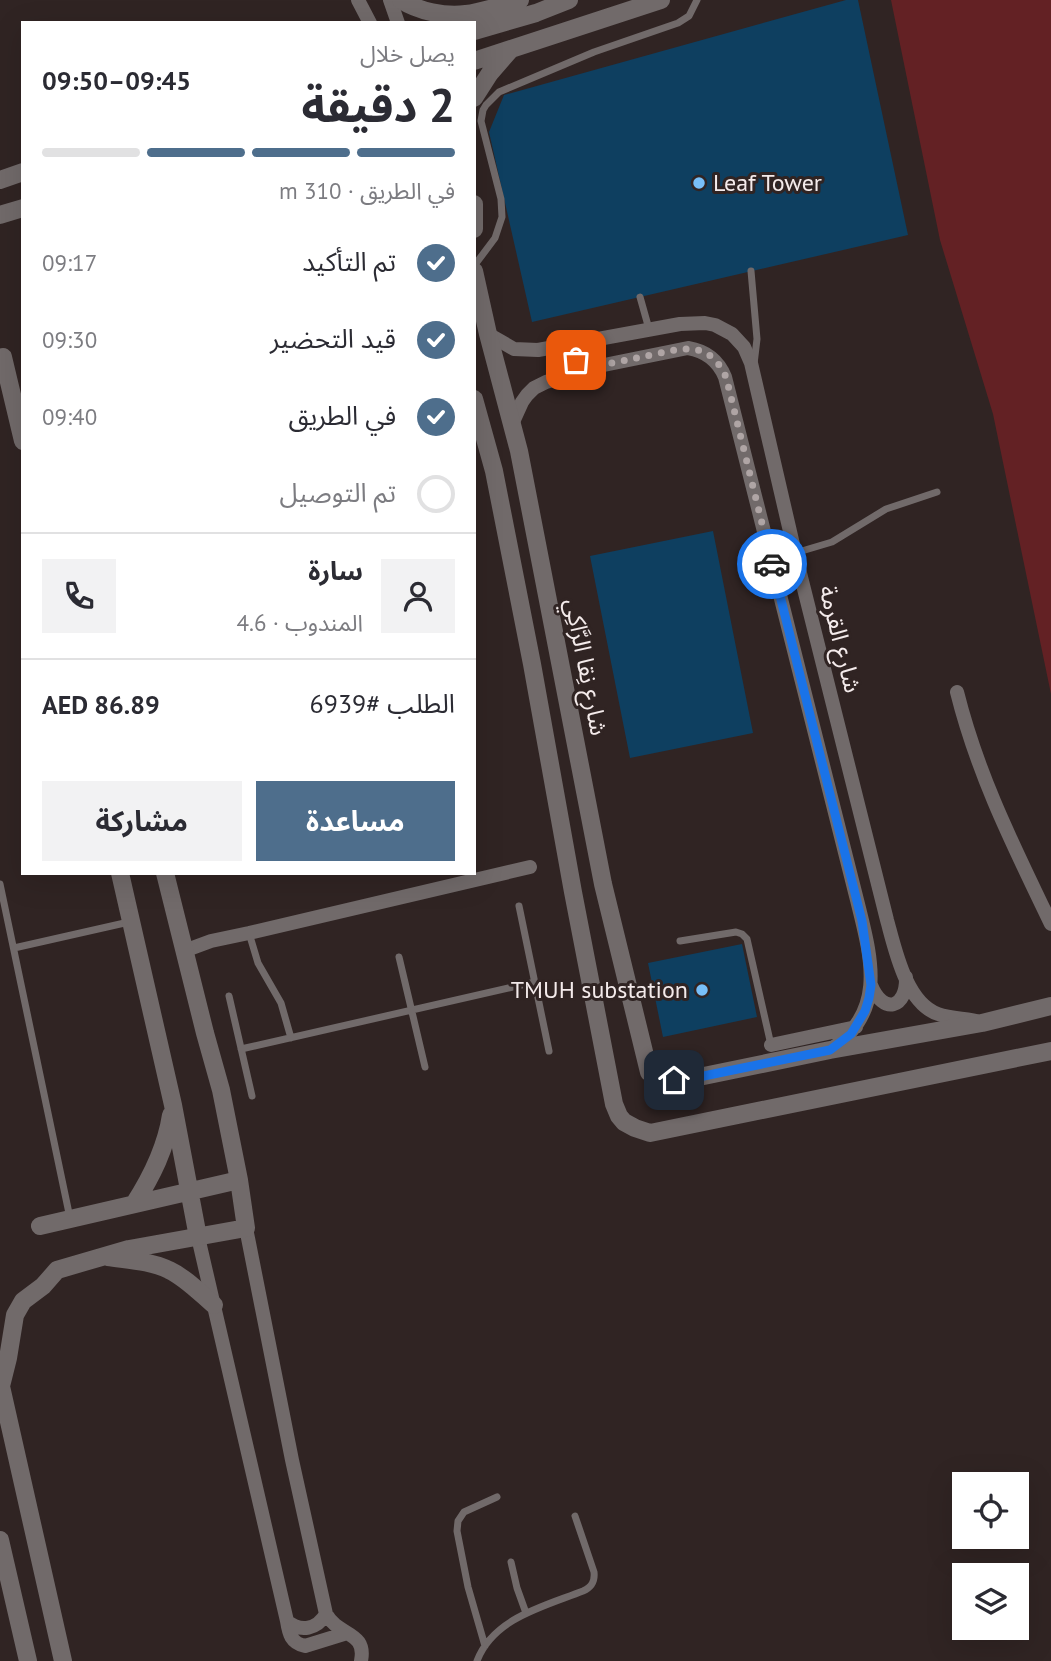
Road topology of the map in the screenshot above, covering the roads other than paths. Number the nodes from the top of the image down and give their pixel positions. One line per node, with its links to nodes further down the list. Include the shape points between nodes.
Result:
1 (358, 0): 8 (street)
2 (390, 0): 9 (street)
3 (401, 0): 4 (street, via 429,11 465,15)
4 (520, 0)
5 (569, 0): 10 (street)
6 (661, 0): 11 (street)
7 (698, 0): 18 (lane, via 682,21 594,52 489,100 482,127 502,217 495,239)
8 (369, 21)
9 (397, 21)
10 (476, 30)
11 (510, 50): 12 (street); 13 (street)
12 (476, 60)
13 (476, 95)
14 (21, 173): 15 (street)
15 (0, 180)
16 (21, 209): 17 (street)
17 (0, 215)
18 (476, 266)
19 (751, 271): 27 (lane, via 757,340)
20 (476, 278): 23 (street, شارع نِقا الرَّاكِي)
21 (640, 297): 22 (lane)
22 (649, 329): 24 (street, شارع القرمة); 27 (street, شارع القرمة, via 695,322 715,326 744,347)
23 (488, 334): 24 (street, شارع القرمة, via 526,351); 29 (street, شارع نِقا الرَّاكِي)
24 (578, 343): 26 (street, via 576,360)
25 (3, 357): 30 (street)
26 (599, 366): 29 (street, شارع القرمة, via 534,388); 48 (street, شارع القرمة, via 688,348 711,357 726,377 860,910)
27 (752, 372): 32 (street, شارع القرمة)
28 (476, 406): 59 (street, via 494,471 530,651 614,1104 624,1122 650,1133)
29 (513, 424): 57 (street, شارع نِقا الرَّاكِي, via 603,884 649,1072 668,1079 694,1078)
30 (21, 433)
31 (937, 492): 32 (lane, via 886,509 832,542)
32 (795, 553): 46 (street, شارع القرمة, via 887,920)
33 (957, 692): 40 (street, via 989,792)
34 (530, 867): 41 (street)
35 (120, 875): 39 (street)
36 (165, 875): 43 (street)
37 (0, 884): 44 (lane)
38 (519, 906): 47 (lane)
39 (131, 922): 44 (lane); 62 (street)
40 (1051, 924)
41 (249, 933): 43 (street); 54 (lane, via 258,963 281,1003)
42 (680, 941): 55 (lane, via 736,932 747,939)
43 (183, 946): 63 (street)
44 (14, 948): 66 (lane)
45 (399, 957): 51 (lane)
46 (906, 976): 48 (street, via 903,997 891,1004 881,1002); 52 (street, شارع القرمة, via 915,996 937,1014)
47 (535, 982): 51 (lane); 58 (lane)
48 (871, 985): 53 (street, شارع القرمة)
49 (229, 996): 56 (lane)
50 (1051, 1006): 52 (street)
51 (412, 1010): 54 (lane); 60 (lane)
52 (990, 1021): 57 (street)
53 (856, 1027): 55 (street); 57 (street, شارع القرمة)
54 (291, 1038): 56 (lane)
55 (771, 1045)
56 (241, 1049): 61 (lane)
57 (830, 1050)
58 (550, 1051)
59 (1051, 1051)
60 (425, 1067)
61 (252, 1096)
62 (173, 1105): 64 (street); 65 (street, via 160,1156)
63 (239, 1180): 64 (street); 68 (street)
64 (189, 1191): 65 (street); 69 (street)
65 (134, 1204): 66 (street)
66 (70, 1219): 67 (street)
67 (40, 1226)
68 (246, 1228): 69 (street); 78 (street)
69 (198, 1237): 70 (street); 71 (street)
70 (101, 1256): 71 (street, via 168,1269); 72 (street, via 57,1270 19,1307)
71 (214, 1305): 79 (street)
72 (0, 1384): 83 (street)
73 (497, 1497): 81 (lane, via 464,1511 457,1526)
74 (575, 1516): 77 (lane, via 594,1581 587,1589)
75 (0, 1540): 82 (street)
76 (511, 1563): 77 (lane)
77 (526, 1612): 81 (lane)
78 (326, 1614): 79 (street, via 309,1629); 80 (street)
79 (287, 1621): 80 (street, via 290,1638 300,1646)
80 (347, 1633): 84 (street, via 360,1644)
81 (485, 1646): 85 (lane)
82 (28, 1661)
83 (63, 1661)
84 (361, 1661)
85 (477, 1661)

